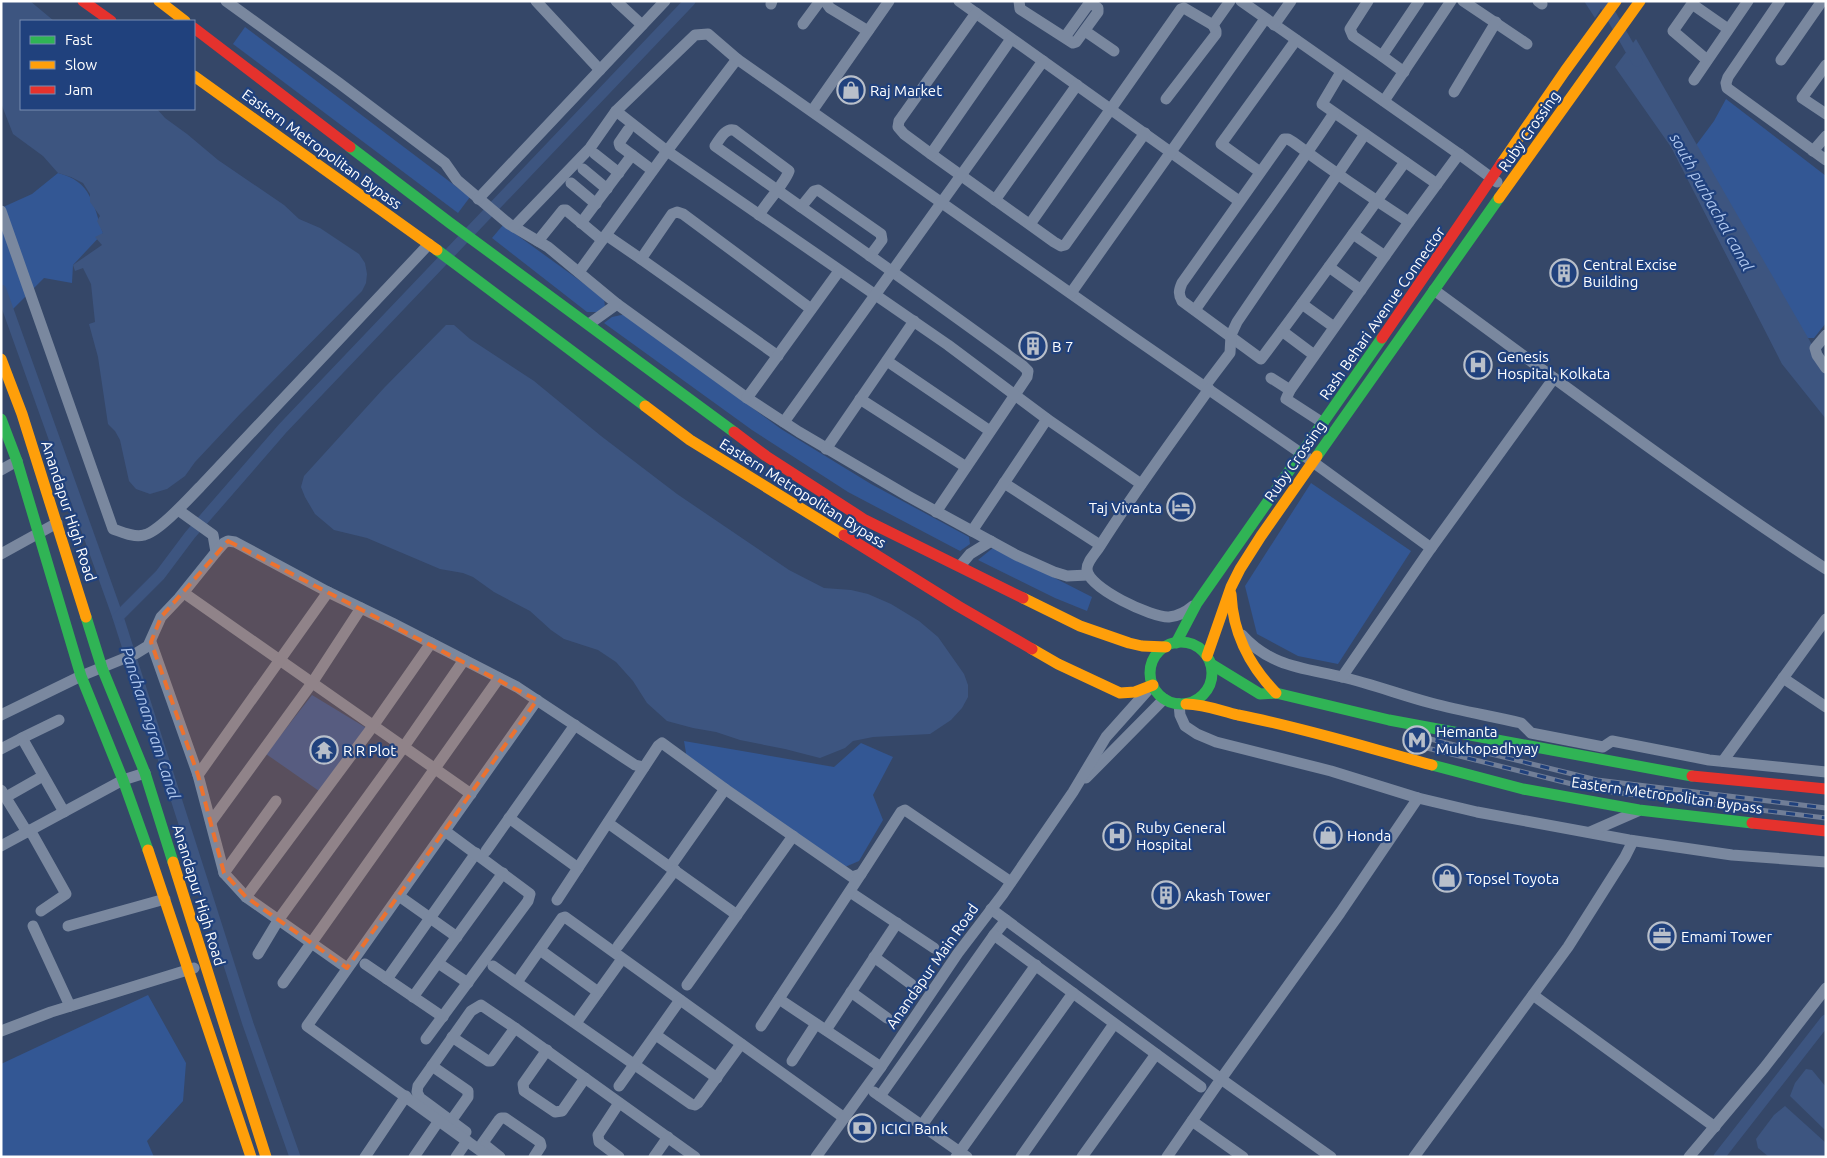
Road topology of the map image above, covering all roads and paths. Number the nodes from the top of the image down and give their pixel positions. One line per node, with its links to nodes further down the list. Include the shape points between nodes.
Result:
1 (83, 1): 25 (main road)
2 (159, 1): 29 (main road)
3 (226, 1): 91 (street, via 445,164 457,180)
4 (536, 1): 50 (street)
5 (616, 1): 33 (street)
6 (665, 1): 33 (street)
7 (820, 1): 32 (street)
8 (825, 1): 37 (street, via 830,8)
9 (889, 1): 37 (street)
10 (959, 1): 27 (street)
11 (1019, 1): 39 (street, via 1020,9)
12 (1230, 1): 34 (street)
13 (1241, 1): 30 (street)
14 (1291, 1): 30 (street)
15 (1368, 1): 44 (street, via 1350,29 1353,36)
16 (1419, 1): 44 (street)
17 (1451, 1): 52 (street)
18 (1464, 1): 31 (street)
19 (1616, 1): 84 (main road, Rash Behari Avenue Connector)
20 (1748, 1): 36 (street)
21 (1780, 1): 70 (street, via 1728,77 1727,88)
22 (1822, 1): 47 (street)
23 (1693, 3): 36 (street); 46 (street, via 1673,31)
24 (1094, 4): 38 (street, via 1098,12); 39 (street)
25 (98, 5): 28 (main road)
26 (1637, 6): 89 (main road, Ruby Crossing)
27 (976, 13): 40 (street); 73 (street, via 899,121 898,127 904,134)
28 (110, 20)
29 (184, 20)
30 (1270, 22): 41 (street); 69 (street)
31 (1496, 22): 42 (street); 56 (street)
32 (803, 24)
33 (642, 25): 50 (street)
34 (1213, 25): 57 (street, via 1216,34); 59 (street, via 1181,9)
35 (195, 29): 123 (main road, Eastern Metropolitan Bypass, via 450,223)
36 (1728, 29): 46 (street)
37 (868, 31): 61 (street)
38 (1085, 31): 39 (street, via 1075,43); 43 (street)
39 (1065, 38)
40 (1012, 39): 48 (street); 73 (street)
41 (1296, 40): 51 (street); 80 (street, via 1221,144)
42 (1527, 44)
43 (1114, 51)
44 (1382, 56): 52 (street)
45 (737, 59): 60 (street, via 708,34 696,36); 61 (street); 68 (street)
46 (1707, 60): 54 (street)
47 (1781, 60)
48 (1043, 61): 55 (street); 83 (street)
49 (1826, 65): 63 (street, via 1802,98)
50 (600, 70): 91 (street)
51 (1342, 72): 58 (street); 62 (street, via 1322,104)
52 (1404, 72): 58 (street)
53 (195, 77): 106 (main road, Eastern Metropolitan Bypass)
54 (1694, 80)
55 (1077, 85): 59 (street); 90 (street)
56 (1454, 92)
57 (1166, 99)
58 (1384, 101): 74 (street)
59 (1110, 108): 65 (street); 101 (street)
60 (616, 111): 68 (street); 102 (street, via 590,148)
61 (812, 111): 94 (street)
62 (1334, 113): 66 (street); 71 (street)
63 (1826, 114)
64 (628, 130): 75 (street, via 619,143)
65 (1145, 133): 69 (street); 101 (street, via 1065,245 1054,242)
66 (1365, 134): 77 (street); 82 (street)
67 (1826, 136): 70 (street)
68 (667, 151): 79 (street); 98 (street)
69 (1171, 151): 92 (street); 116 (street)
70 (1813, 151): 76 (street)
71 (1308, 152): 80 (street, via 1284,139); 82 (street); 121 (street)
72 (595, 154): 81 (street)
73 (930, 154): 83 (street)
74 (1460, 154): 84 (street); 86 (street)
75 (632, 155): 79 (street); 81 (street)
76 (1826, 160)
77 (1405, 162): 86 (street); 93 (street)
78 (583, 169): 87 (street)
79 (652, 170): 104 (street)
80 (1260, 172): 92 (street)
81 (619, 173): 87 (street)
82 (1336, 174): 93 (street); 126 (street)
83 (961, 176): 90 (street); 94 (street)
84 (1492, 178): 89 (street); 143 (main road, Rash Behari Avenue Connector)
85 (572, 183): 95 (street)
86 (1437, 184): 99 (street)
87 (607, 189): 95 (street)
88 (777, 189): 88 (street, via 715,146 727,130 734,130 787,168 788,174); 96 (street); 98 (street)
89 (1506, 189): 115 (main road, Ruby Crossing)
90 (996, 200): 101 (street)
91 (481, 201): 102 (street)
92 (1239, 201): 121 (street, via 1179,288 1182,301)
93 (1377, 201): 99 (street); 103 (street)
94 (940, 202): 112 (street); 116 (street)
95 (596, 204): 100 (street)
96 (801, 207): 107 (street); 107 (street, via 818,190 881,234 882,240)
97 (1, 212): 106 (street, via 113,529 131,535 144,535 164,522)
98 (758, 215): 111 (street)
99 (1409, 222): 108 (street)
100 (581, 223): 104 (street); 105 (street, via 563,210)
101 (1030, 224)
102 (512, 225): 105 (street)
103 (1353, 234): 108 (street); 110 (street)
104 (604, 238): 109 (street); 113 (street)
105 (538, 241): 113 (street)
106 (431, 245): 185 (main road, Eastern Metropolitan Bypass, via 690,440 958,606 1058,664 1120,693 1135,692)
107 (870, 256): 112 (street)
108 (1385, 256): 114 (street)
109 (641, 259): 120 (street, via 672,214 677,212); 129 (street)
110 (1329, 267): 114 (street); 119 (street)
111 (839, 270): 117 (street); 120 (street)
112 (892, 271): 117 (street); 137 (street, via 1028,371)
113 (579, 272): 118 (street)
114 (1361, 290): 124 (street)
115 (1434, 290): 134 (street); 148 (main road, Ruby Crossing)
116 (1071, 293): 135 (street)
117 (875, 294): 122 (street); 142 (street)
118 (617, 304): 123 (street); 138 (street)
119 (1302, 304): 124 (street); 125 (street)
120 (811, 309): 129 (street)
121 (1195, 310): 126 (street)
122 (914, 321): 131 (street); 137 (street)
123 (589, 324): 163 (main road, Eastern Metropolitan Bypass, via 766,456 865,520)
124 (1334, 327): 128 (street)
125 (1282, 331): 126 (street, via 1262,359); 128 (street)
126 (1231, 335): 135 (street, via 1230,353)
127 (1826, 335): 132 (street, via 1816,348)
128 (1314, 355): 136 (street)
129 (778, 356): 138 (street)
130 (1, 359): 155 (main road, Anandapur High Road)
131 (887, 361): 139 (street); 144 (street)
132 (1826, 368)
133 (1271, 378): 136 (street)
134 (1554, 378): 160 (street); 164 (street, via 1698,483)
135 (1207, 388): 146 (street); 152 (street)
136 (1290, 390): 143 (street, via 1286,399)
137 (1015, 394): 141 (street); 144 (street)
138 (747, 398): 142 (street)
139 (860, 399): 145 (street); 149 (street)
140 (2, 420): 147 (main road)
141 (1048, 420): 151 (street); 152 (street)
142 (784, 422): 145 (street)
143 (1323, 423): 146 (main road, Rash Behari Avenue Connector)
144 (990, 431): 149 (street)
145 (826, 449): 154 (street)
146 (1302, 454): 148 (street); 169 (main road, Rash Behari Avenue Connector)
147 (17, 460): 150 (street); 157 (main road)
148 (1313, 462): 160 (street); 166 (main road, Ruby Crossing, via 1256,544)
149 (966, 467): 154 (street)
150 (1, 470)
151 (1004, 483): 156 (street); 159 (street)
152 (1142, 484): 159 (street)
153 (180, 512): 161 (street, via 214,535)
154 (936, 512): 156 (street)
155 (57, 523): 157 (street); 179 (main road, Anandapur High Road)
156 (972, 531): 158 (street)
157 (39, 534): 162 (street); 180 (main road)
158 (991, 541): 163 (street, via 970,554); 165 (street, via 1054,572 1067,576)
159 (1100, 545): 165 (street, via 1088,564)
160 (1431, 548): 181 (street)
161 (216, 552): 167 (street, via 224,543 236,542); 168 (street)
162 (1, 554)
163 (960, 566): 175 (main road, Eastern Metropolitan Bypass, via 1064,618 1115,639 1142,646)
164 (1826, 569)
165 (1088, 575): 169 (street, via 1118,598 1160,616 1177,616)
166 (1231, 587): 172 (main road); 177 (main road, Ruby Crossing)
167 (328, 592): 170 (street); 178 (street)
168 (184, 593): 173 (street, via 161,617); 178 (street)
169 (1197, 603): 175 (main road, Rash Behari Avenue Connector)
170 (362, 608): 174 (street); 184 (street)
171 (1826, 619): 183 (street)
172 (1235, 627): 181 (street, via 1250,644 1276,661); 186 (main road, via 1250,662)
173 (151, 642): 179 (street, via 135,654); 204 (street)
174 (431, 643): 176 (street); 194 (street)
175 (1171, 645): 177 (main road, via 1193,645); 185 (main road, via 1160,652 1152,665)
176 (464, 660): 182 (street); 196 (street)
177 (1209, 660): 186 (main road, Eastern Metropolitan Bypass, via 1260,694); 189 (main road, Ruby Crossing, via 1211,681 1208,690)
178 (281, 661): 184 (street); 204 (street)
179 (102, 668): 180 (street); 203 (main road, Anandapur High Road)
180 (81, 676): 191 (street); 207 (main road)
181 (1342, 677): 198 (street, via 1433,703 1521,723 1531,732 1603,747 1612,741)
182 (499, 678): 188 (street); 201 (street)
183 (1783, 678): 190 (street); 199 (street)
184 (312, 683): 194 (street); 218 (street)
185 (1153, 685): 187 (main road); 210 (street, Anandapur Main Road, via 1106,737)
186 (1276, 693): 206 (main road, Eastern Metropolitan Bypass, via 1389,720)
187 (1164, 699): 189 (main road); 210 (street, Anandapur Main Road)
188 (537, 700): 193 (street); 212 (street)
189 (1182, 704): 213 (street, via 1180,715 1185,726 1216,742 1331,771); 215 (main road, Eastern Metropolitan Bypass, via 1199,704 1280,723 1523,788)
190 (1826, 707)
191 (1, 715)
192 (59, 720): 195 (street)
193 (575, 725): 200 (street, via 634,765); 217 (street)
194 (373, 726): 196 (street); 237 (street)
195 (22, 738): 197 (street); 205 (street)
196 (404, 748): 201 (street); 244 (street)
197 (1, 749)
198 (1710, 760): 199 (street); 206 (street)
199 (1723, 761): 202 (street)
200 (644, 767): 208 (street, via 662,743); 219 (street)
201 (433, 769): 212 (street); 251 (street)
202 (1826, 772)
203 (145, 773): 207 (street); 260 (main road, Anandapur High Road)
204 (198, 775): 218 (street)
205 (43, 776): 211 (street); 216 (street)
206 (1705, 778): 209 (main road, Eastern Metropolitan Bypass)
207 (123, 780): 216 (street); 238 (main road)
208 (725, 789): 224 (street); 230 (street)
209 (1826, 789)
210 (1073, 792): 234 (street, Anandapur Main Road)
211 (4, 794): 220 (street)
212 (471, 794): 221 (street)
213 (1418, 798): 223 (street); 300 (street)
214 (276, 801): 231 (street)
215 (1639, 810): 222 (main road, Eastern Metropolitan Bypass); 223 (street)
216 (64, 812): 220 (street)
217 (509, 818): 227 (street); 229 (street)
218 (211, 822): 231 (street)
219 (608, 823): 229 (street); 230 (street)
220 (29, 831): 226 (street); 241 (street, via 66,894)
221 (445, 831): 227 (street); 236 (street)
222 (1826, 831)
223 (1590, 832): 225 (street)
224 (793, 836): 233 (street, via 852,877); 242 (street)
225 (1633, 841): 228 (street, via 1732,855); 275 (street, via 1575,935)
226 (1, 846)
227 (481, 852): 232 (street); 243 (street)
228 (1826, 862)
229 (578, 868): 239 (street)
230 (673, 869): 242 (street); 252 (street)
231 (224, 873): 237 (street)
232 (503, 873): 250 (street); 267 (street, via 530,894 528,901)
233 (862, 874): 234 (street, via 905,810); 235 (street)
234 (1011, 882): 240 (street, Anandapur Main Road)
235 (850, 892): 246 (street); 277 (street)
236 (399, 896): 243 (street); 263 (street)
237 (246, 897): 244 (street)
238 (165, 899): 248 (street); 264 (main road)
239 (558, 900)
240 (991, 909): 245 (street); 297 (street, Anandapur Main Road)
241 (41, 911)
242 (737, 915): 270 (street)
243 (430, 918): 250 (street); 265 (street)
244 (279, 919): 251 (street); 255 (street)
245 (1006, 920): 249 (street); 300 (street)
246 (896, 923): 253 (street); 256 (street)
247 (33, 926): 279 (street)
248 (68, 926)
249 (994, 935): 262 (street); 305 (street)
250 (457, 937): 258 (street)
251 (312, 943): 263 (street); 268 (street)
252 (618, 946)
253 (934, 948)
254 (540, 950): 257 (street, via 563,917); 266 (street); 272 (street)
255 (258, 954)
256 (874, 958): 269 (street); 273 (street)
257 (622, 959): 272 (street); 278 (street)
258 (438, 962): 267 (street); 276 (street)
259 (365, 964): 265 (street)
260 (205, 966): 264 (street); 318 (main road, Anandapur High Road)
261 (493, 966): 266 (street)
262 (1036, 966): 274 (street); 311 (street)
263 (347, 968): 304 (street, via 307,1026)
264 (188, 969): 279 (street); 317 (main road)
265 (387, 979): 276 (street)
266 (517, 982): 282 (street)
267 (468, 983): 280 (street)
268 (283, 984)
269 (911, 984)
270 (687, 985)
271 (1826, 988): 312 (street)
272 (598, 992): 282 (street)
273 (851, 992): 281 (street); 285 (street)
274 (1073, 994): 283 (street); 316 (street)
275 (1533, 995): 312 (street); 334 (street)
276 (413, 997): 280 (street)
277 (779, 999): 284 (street); 285 (street)
278 (680, 1000): 288 (street); 291 (street)
279 (70, 1006): 287 (street)
280 (443, 1017): 290 (street)
281 (887, 1018)
282 (576, 1023): 295 (street)
283 (1114, 1024): 293 (street); 329 (street)
284 (761, 1026)
285 (821, 1027): 294 (street); 297 (street)
286 (515, 1028): 289 (street, via 481,1005 471,1010); 289 (street, via 491,1061); 292 (street)
287 (1, 1031)
288 (656, 1035): 295 (street); 299 (street)
289 (452, 1037): 296 (street)
290 (426, 1040)
291 (741, 1044): 299 (street); 307 (street)
292 (547, 1050): 298 (street); 298 (street, via 523,1084 524,1090 558,1112 562,1111)
293 (1156, 1054): 303 (street); 330 (street)
294 (792, 1062)
295 (635, 1064): 299 (street, via 695,1105); 301 (street)
296 (432, 1066): 308 (street, via 417,1092 420,1098); 308 (street, via 468,1091 468,1097)
297 (881, 1067): 302 (street, Anandapur Main Road)
298 (585, 1078): 306 (street)
299 (717, 1078)
300 (1221, 1079): 309 (street); 333 (street)
301 (619, 1086)
302 (866, 1087): 305 (street); 307 (street, Anandapur Main Road)
303 (1201, 1087)
304 (406, 1096): 310 (street); 319 (street)
305 (880, 1096): 311 (street)
306 (619, 1103): 313 (street); 325 (street, via 597,1138)
307 (843, 1117): 328 (street, Anandapur Main Road)
308 (451, 1121): 315 (street)
309 (1192, 1121): 331 (street); 332 (street)
310 (438, 1122): 314 (street); 320 (street)
311 (922, 1125): 316 (street)
312 (1715, 1127): 335 (street)
313 (668, 1137): 326 (street); 327 (street)
314 (467, 1141): 321 (street); 322 (street)
315 (482, 1144): 323 (street); 324 (street, via 499,1120 505,1118 540,1142)
316 (961, 1155)
317 (251, 1157)
318 (266, 1157)
319 (365, 1157)
320 (414, 1157)
321 (456, 1157)
322 (489, 1157)
323 (500, 1157)
324 (534, 1157)
325 (619, 1157)
326 (654, 1157)
327 (696, 1157)
328 (816, 1157)
329 (1022, 1157)
330 (1082, 1157)
331 (1167, 1157)
332 (1243, 1157)
333 (1331, 1157)
334 (1414, 1157)
335 (1690, 1157)

